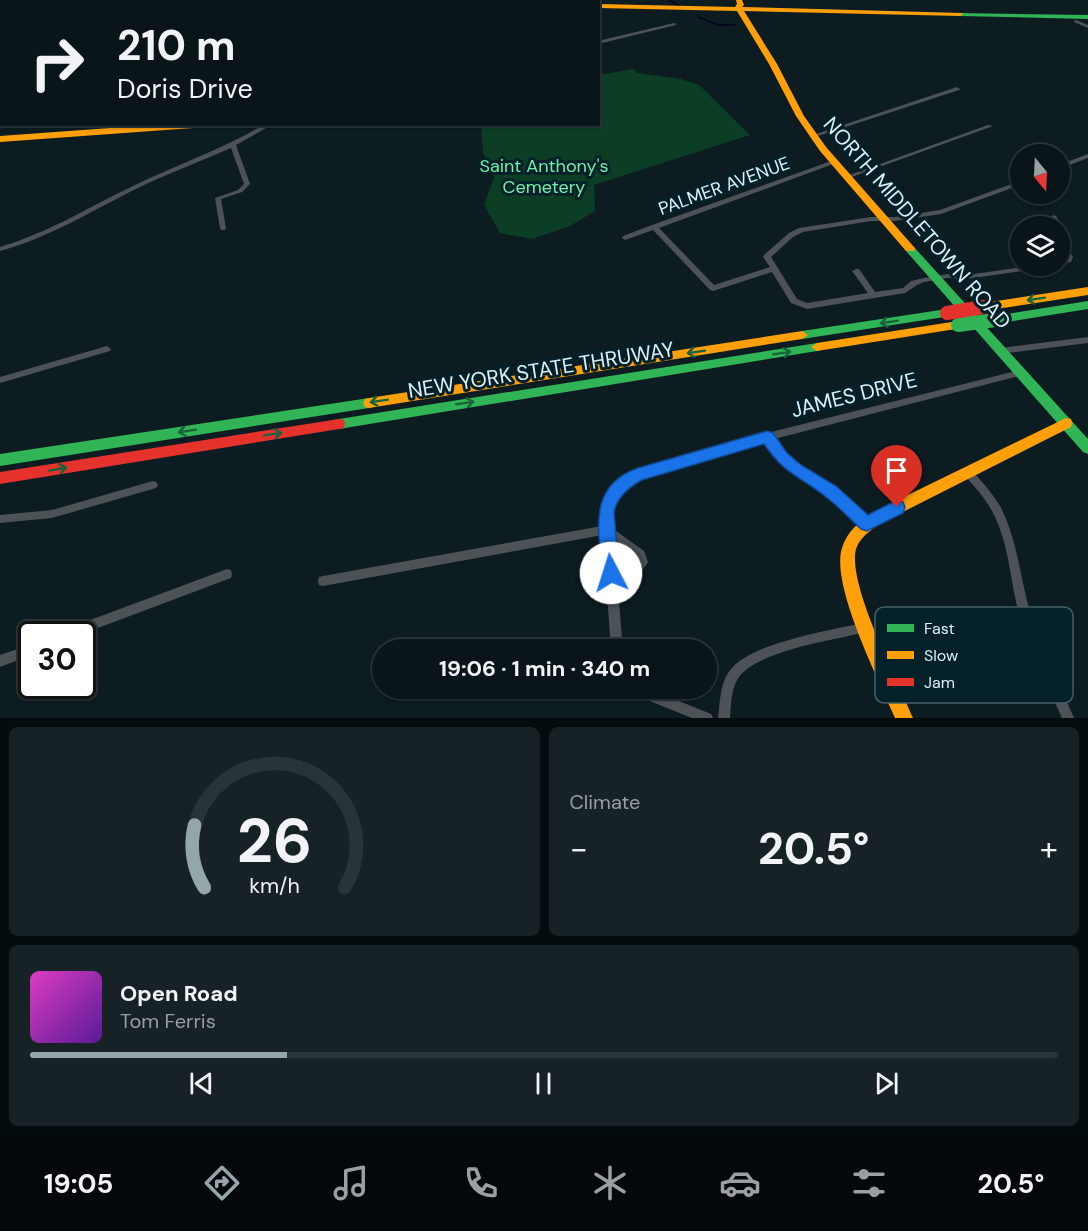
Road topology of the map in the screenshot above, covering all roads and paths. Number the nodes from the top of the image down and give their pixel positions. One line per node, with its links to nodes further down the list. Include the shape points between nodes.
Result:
1 (600, 6): 2 (main road)
2 (738, 6): 3 (main road); 4 (main road); 11 (main road, NORTH MIDDLETOWN ROAD)
3 (600, 11)
4 (1085, 21)
5 (674, 24): 6 (street)
6 (600, 42)
7 (957, 89): 11 (street)
8 (179, 126): 12 (main road)
9 (267, 126): 13 (street)
10 (990, 126): 17 (street)
11 (813, 136): 15 (main road, NORTH MIDDLETOWN ROAD)
12 (0, 139)
13 (233, 146): 21 (street, via 247,184 240,191 218,198); 23 (street, via 135,187 62,228)
14 (1088, 156): 16 (street)
15 (834, 162): 17 (main road, NORTH MIDDLETOWN ROAD); 20 (street, PALMER AVENUE)
16 (1070, 163)
17 (847, 177): 19 (main road, NORTH MIDDLETOWN ROAD)
18 (1010, 187): 19 (street, via 940,212)
19 (883, 218): 24 (street, via 797,232 768,255); 27 (main road, NORTH MIDDLETOWN ROAD)
20 (654, 227): 22 (street, PALMER AVENUE); 24 (street, via 713,288)
21 (223, 228)
22 (624, 238)
23 (0, 249)
24 (773, 269): 29 (street, via 794,301 802,306)
25 (856, 271): 29 (street)
26 (1010, 271): 27 (street)
27 (935, 278): 29 (street); 33 (main road, NORTH MIDDLETOWN ROAD)
28 (1088, 291): 39 (main road, NEW YORK STATE THRUWAY, one-way to 39, bridge)
29 (874, 296)
30 (1088, 305): 41 (main road, NEW YORK STATE THRUWAY, one-way to 30, bridge)
31 (1088, 340): 33 (street)
32 (108, 349): 35 (street)
33 (1000, 351): 34 (main road, NORTH MIDDLETOWN ROAD)
34 (1020, 373): 36 (main road, NORTH MIDDLETOWN ROAD); 37 (street, JAMES DRIVE)
35 (0, 380)
36 (1066, 423): 38 (main road, NORTH MIDDLETOWN ROAD); 40 (main road)
37 (767, 437): 44 (street, via 795,470 830,491); 45 (street, JAMES DRIVE, via 626,481 609,500)
38 (1088, 448)
39 (0, 460)
40 (968, 473): 44 (main road); 49 (street, via 997,511)
41 (0, 478)
42 (153, 485): 43 (street, via 52,514)
43 (0, 519)
44 (867, 524): 51 (main road, via 852,543 848,571)
45 (607, 530): 46 (street, JAMES DRIVE); 46 (street, via 640,554 643,562 629,574); 48 (street)
46 (611, 573): 52 (street, JAMES DRIVE)
47 (227, 574): 50 (street)
48 (323, 581)
49 (1023, 607)
50 (96, 624)
51 (868, 627): 53 (main road); 60 (street, via 770,651 744,664 728,689)
52 (616, 639)
53 (875, 645)
54 (18, 654): 55 (street)
55 (0, 661)
56 (659, 699): 59 (street)
57 (898, 703): 61 (main road)
58 (1062, 703): 62 (street)
59 (707, 718)
60 (724, 718)
61 (904, 718)
62 (1068, 718)

